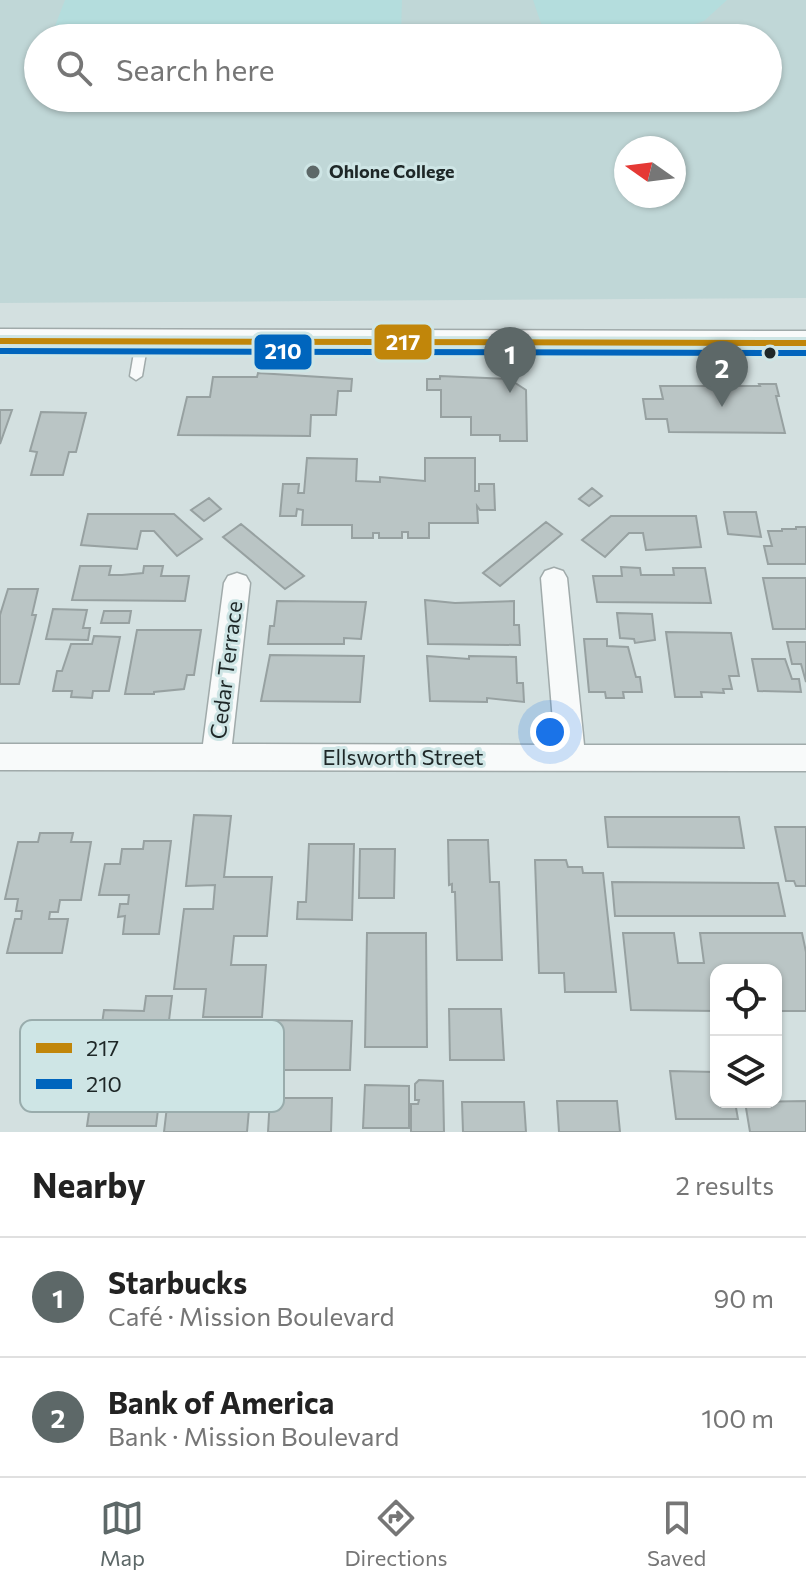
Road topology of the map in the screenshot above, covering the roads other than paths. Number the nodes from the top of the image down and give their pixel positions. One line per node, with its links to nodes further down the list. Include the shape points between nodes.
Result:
1 (0, 341): 2 (main road, via 139,359)
2 (806, 343)
3 (554, 578): 7 (street)
4 (237, 583): 5 (street, Cedar Terrace)
5 (216, 756): 6 (street, Ellsworth Street); 7 (street, Ellsworth Street)
6 (0, 757)
7 (571, 757): 8 (street, Ellsworth Street)
8 (806, 758)

